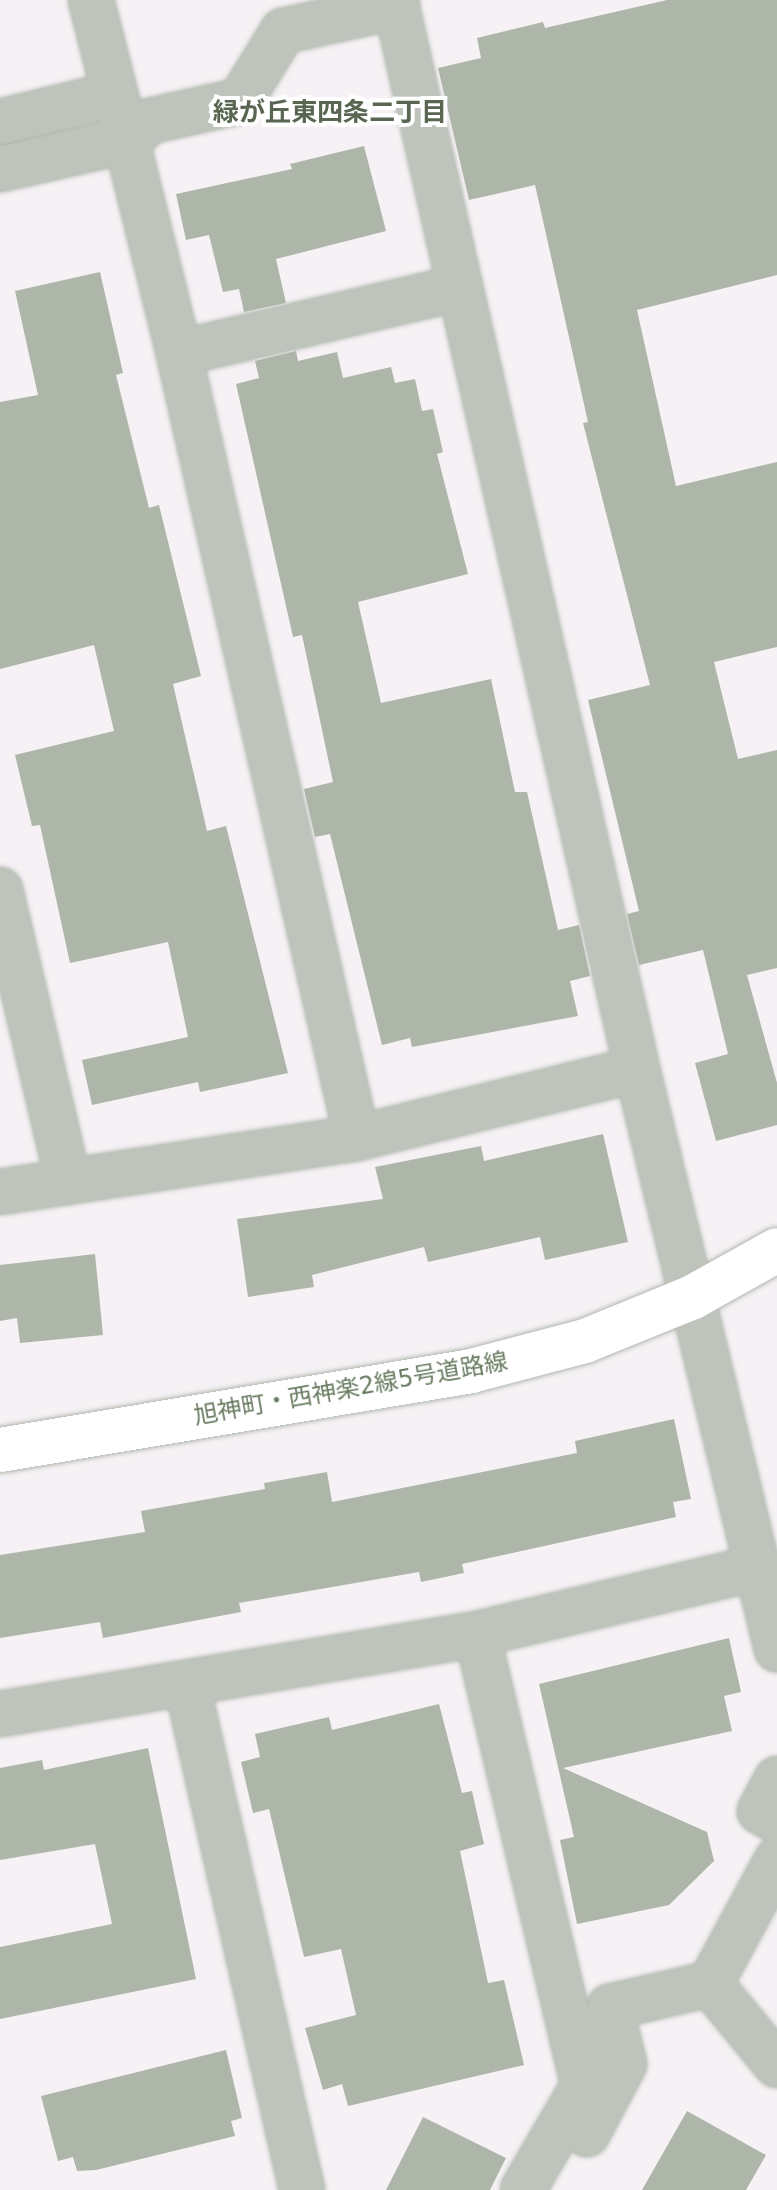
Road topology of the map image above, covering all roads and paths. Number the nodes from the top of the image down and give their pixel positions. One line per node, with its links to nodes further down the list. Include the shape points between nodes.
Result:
1 (91, 0): 3 (street)
2 (396, 3): 5 (street, via 283,31 240,101 150,121); 7 (street)
3 (115, 94): 4 (street); 5 (street)
4 (0, 122)
5 (129, 140): 6 (street); 8 (street)
6 (0, 169)
7 (459, 288): 8 (street); 10 (street)
8 (179, 353): 11 (street)
9 (0, 890): 12 (street)
10 (637, 1069): 11 (street); 15 (street)
11 (357, 1138): 12 (street)
12 (68, 1181): 13 (street)
13 (0, 1192)
14 (777, 1250): 15 (street, 旭神町・西神楽2線5号道路線)
15 (693, 1297): 16 (street, 旭神町・西神楽2線5号道路線, via 585,1341 471,1371); 17 (street)
16 (0, 1450)
17 (756, 1568): 18 (street); 19 (street)
18 (477, 1634): 20 (street); 28 (street, via 584,2085)
19 (777, 1649)
20 (187, 1685): 21 (street); 27 (street)
21 (0, 1714)
22 (777, 1779): 23 (street, via 760,1811)
23 (777, 1821)
24 (777, 1860): 25 (street)
25 (710, 1984): 26 (street); 29 (street, via 610,2007 624,2064)
26 (777, 2065)
27 (302, 2190)
28 (523, 2190)
29 (558, 2190)

